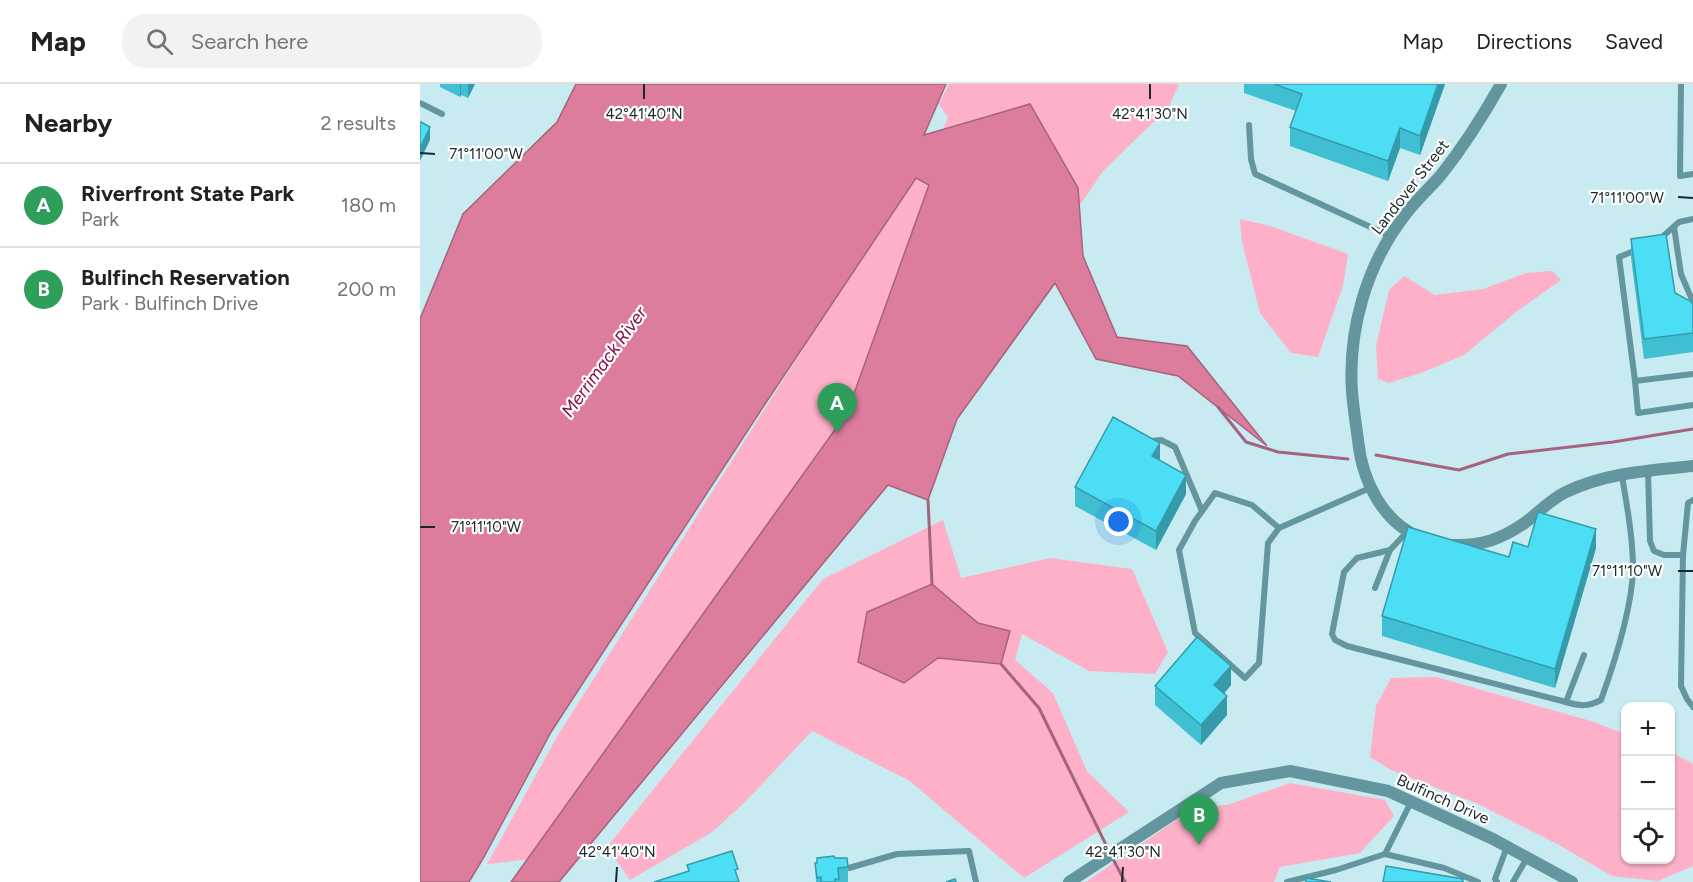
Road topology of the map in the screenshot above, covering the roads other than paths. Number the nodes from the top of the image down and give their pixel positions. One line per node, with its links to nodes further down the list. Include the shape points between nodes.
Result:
1 (1502, 84): 9 (street, Landover Street, via 1463,146)
2 (1681, 84): 6 (lane, via 1680,176)
3 (420, 103): 4 (lane)
4 (442, 114)
5 (1249, 125): 9 (lane, via 1255,174)
6 (1693, 174)
7 (1693, 219): 8 (lane)
8 (1674, 227): 10 (lane); 12 (lane, via 1681,273)
9 (1391, 236): 20 (street, Landover Street, via 1370,275 1356,323 1352,359 1358,446)
10 (1658, 241)
11 (1648, 245): 14 (lane, via 1619,257)
12 (1693, 302)
13 (1693, 374): 14 (lane)
14 (1635, 381): 15 (lane, via 1638,413)
15 (1693, 405)
16 (1150, 441): 22 (lane, via 1161,440 1174,447)
17 (1693, 466): 18 (street, Landover Street)
18 (1648, 471): 19 (street, Landover Street); 26 (lane, via 1650,541 1654,551)
19 (1623, 476): 24 (street, Landover Street, via 1565,492 1525,523 1474,546 1438,544); 29 (lane, via 1633,569 1612,668 1601,700 1591,706)
20 (1370, 488): 23 (lane); 24 (street, Landover Street)
21 (1693, 500): 26 (lane, via 1688,503)
22 (1202, 511): 23 (lane, via 1215,493 1252,505); 23 (lane, via 1179,550 1195,633 1245,678 1259,663 1268,543)
23 (1280, 528)
24 (1407, 532): 25 (lane)
25 (1390, 550): 27 (lane); 29 (lane, via 1357,558 1344,572 1332,634 1335,640)
26 (1683, 555): 30 (lane, via 1681,686)
27 (1375, 588)
28 (1584, 656): 29 (lane)
29 (1566, 702)
30 (1693, 707)
31 (1412, 802): 32 (street, Bulfinch Drive); 33 (lane); 37 (street, Bulfinch Drive, via 1388,791 1290,771 1221,783)
32 (1507, 847): 34 (street, Bulfinch Drive); 40 (lane)
33 (1384, 854): 38 (lane); 39 (lane, via 1444,868)
34 (1527, 858): 41 (lane); 42 (street, Bulfinch Drive)
35 (849, 868): 36 (lane, via 897,854 969,851)
36 (976, 882)
37 (1069, 882)
38 (1287, 882)
39 (1478, 882)
40 (1497, 882)
41 (1513, 882)
42 (1572, 882)

